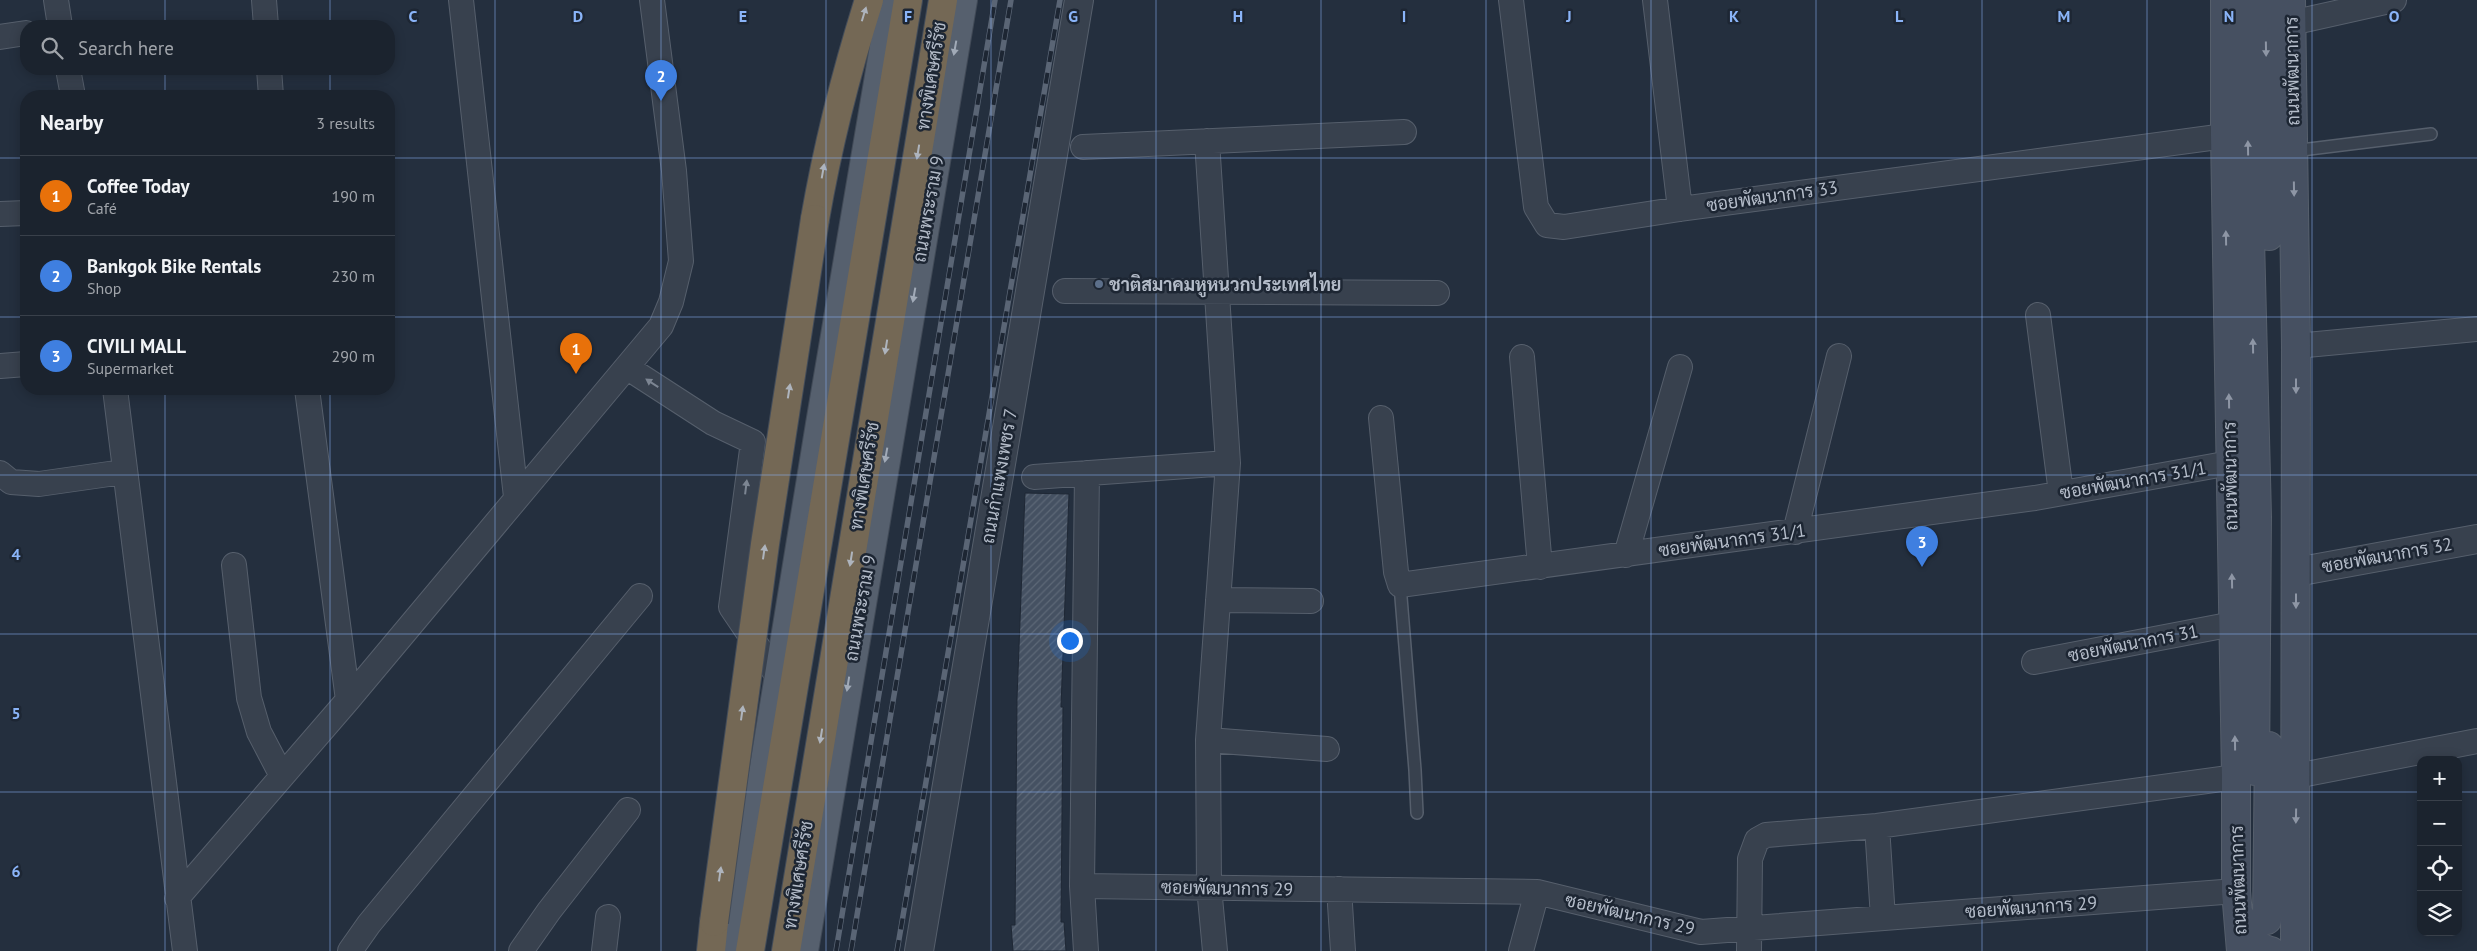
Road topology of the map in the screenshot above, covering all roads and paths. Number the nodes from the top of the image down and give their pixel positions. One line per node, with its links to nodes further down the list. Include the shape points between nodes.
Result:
1 (56, 0): 18 (street)
2 (264, 0): 19 (street)
3 (461, 0): 57 (street)
4 (652, 0): 46 (street, via 674,171 681,261 661,326)
5 (869, 0): 95 (highway, one-way to 5, bridge, via 765,544 815,219 829,141)
6 (892, 0): 70 (main road)
7 (908, 0): 97 (highway, ทางพิเศษศรีรัช)
8 (944, 0): 98 (highway, ทางพิเศษศรีรัช, one-way to 98)
9 (964, 0): 99 (main road, ถนนพระราม 9, one-way to 99)
10 (1079, 0): 100 (street, ถนนกำแพงเพชร 7)
11 (1511, 0): 32 (street, ซอยพัฒนาการ 33, via 1536,208 1547,224 1564,227)
12 (1655, 0): 32 (street)
13 (2225, 0): 28 (main road, ถนนพัฒนาการ)
14 (2244, 0): 86 (main road, ถนนพัฒนาการ, one-way to 14, via 2257,517)
15 (2265, 0): 86 (main road, ถนนพัฒนาการ, one-way to 86, via 2274,516)
16 (2394, 0): 17 (street)
17 (2291, 11): 31 (main road, ถนนพัฒนาการ)
18 (59, 20)
19 (266, 20)
20 (20, 35): 21 (street)
21 (0, 37)
22 (69, 75): 24 (street)
23 (269, 75): 25 (street)
24 (72, 90)
25 (271, 90)
26 (1404, 132): 29 (street)
27 (2431, 134): 31 (lane)
28 (2225, 136): 32 (street, ซอยพัฒนาการ 33); 51 (main road, ถนนพัฒนาการ, one-way to 28)
29 (1207, 141): 30 (street); 36 (street)
30 (1083, 146)
31 (2293, 151): 40 (main road, ถนนพัฒนาการ, one-way to 40)
32 (1680, 208)
33 (20, 213): 34 (street)
34 (0, 214)
35 (1065, 291): 36 (street)
36 (1218, 292): 37 (street); 50 (street)
37 (1437, 294)
38 (2038, 315): 56 (street)
39 (2477, 329): 40 (street)
40 (2296, 346): 63 (main road, ถนนพัฒนาการ, one-way to 63)
41 (1839, 356): 58 (street)
42 (1522, 358): 62 (street)
43 (20, 364): 44 (street)
44 (0, 366)
45 (1680, 367): 60 (street)
46 (628, 368): 57 (street); 70 (street, one-way to 46, via 731,608 753,442 713,423)
47 (115, 395): 52 (street)
48 (308, 395): 71 (street)
49 (1381, 418): 64 (street, via 1396,572)
50 (1228, 463): 53 (street); 66 (street)
51 (2230, 463): 56 (street, ซอยพัฒนาการ 31/1); 68 (main road, ถนนพัฒนาการ, one-way to 51)
52 (123, 472): 54 (street, via 39,484 11,482); 85 (street)
53 (1087, 473): 55 (street); 81 (street)
54 (0, 474)
55 (1034, 477)
56 (2061, 493): 58 (street, ซอยพัฒนาการ 31/1)
57 (516, 497): 71 (street)
58 (1795, 532): 60 (street, ซอยพัฒนาการ 31/1)
59 (2477, 539): 63 (street, ซอยพัฒนาการ 32)
60 (1626, 555): 62 (street, ซอยพัฒนาการ 31/1)
61 (234, 565): 75 (street, via 249,698 259,732)
62 (1540, 567): 64 (street, ซอยพัฒนาการ 31/1)
63 (2296, 572): 76 (main road, ถนนพัฒนาการ, one-way to 76)
64 (1400, 585): 79 (lane, via 1416,770)
65 (640, 596): 92 (street)
66 (1218, 600): 67 (street); 72 (street)
67 (1311, 601)
68 (2232, 624): 69 (street, ซอยพัฒนาการ 31); 77 (main road, ถนนพัฒนาการ, one-way to 68)
69 (2034, 662)
70 (779, 678): 96 (main road)
71 (348, 700): 75 (street)
72 (1208, 740): 74 (street); 82 (street)
73 (2477, 740): 76 (street)
74 (1327, 749)
75 (282, 776): 85 (street)
76 (2296, 776): 89 (main road, ถนนพัฒนาการ, one-way to 89)
77 (2236, 777): 80 (street); 86 (main road, ถนนพัฒนาการ)
78 (628, 810): 93 (street)
79 (1416, 813)
80 (1877, 826): 88 (street); 90 (street, via 1766,835 1757,840 1750,859)
81 (1082, 886): 82 (street, ซอยพัฒนาการ 29); 101 (street)
82 (1210, 888): 83 (street, ซอยพัฒนาการ 29); 102 (street)
83 (1339, 889): 84 (street, ซอยพัฒนาการ 29); 103 (street)
84 (1537, 892): 90 (street, ซอยพัฒนาการ 29, via 1700,932); 104 (street)
85 (177, 898): 91 (street)
86 (2250, 912): 88 (street, ซอยพัฒนาการ 29); 105 (main road, ถนนพัฒนาการ); 106 (main road, via 2254,942)
87 (608, 917): 94 (street)
88 (1883, 918): 90 (street, ซอยพัฒนาการ 29)
89 (2295, 939): 106 (main road, via 2280,950)
90 (1748, 940)
91 (185, 951)
92 (350, 951)
93 (521, 951)
94 (604, 951)
95 (711, 951)
96 (734, 951)
97 (750, 951)
98 (786, 951)
99 (804, 951)
100 (919, 951)
101 (1086, 951)
102 (1215, 951)
103 (1344, 951)
104 (1521, 951)
105 (2241, 951)
106 (2272, 951)

